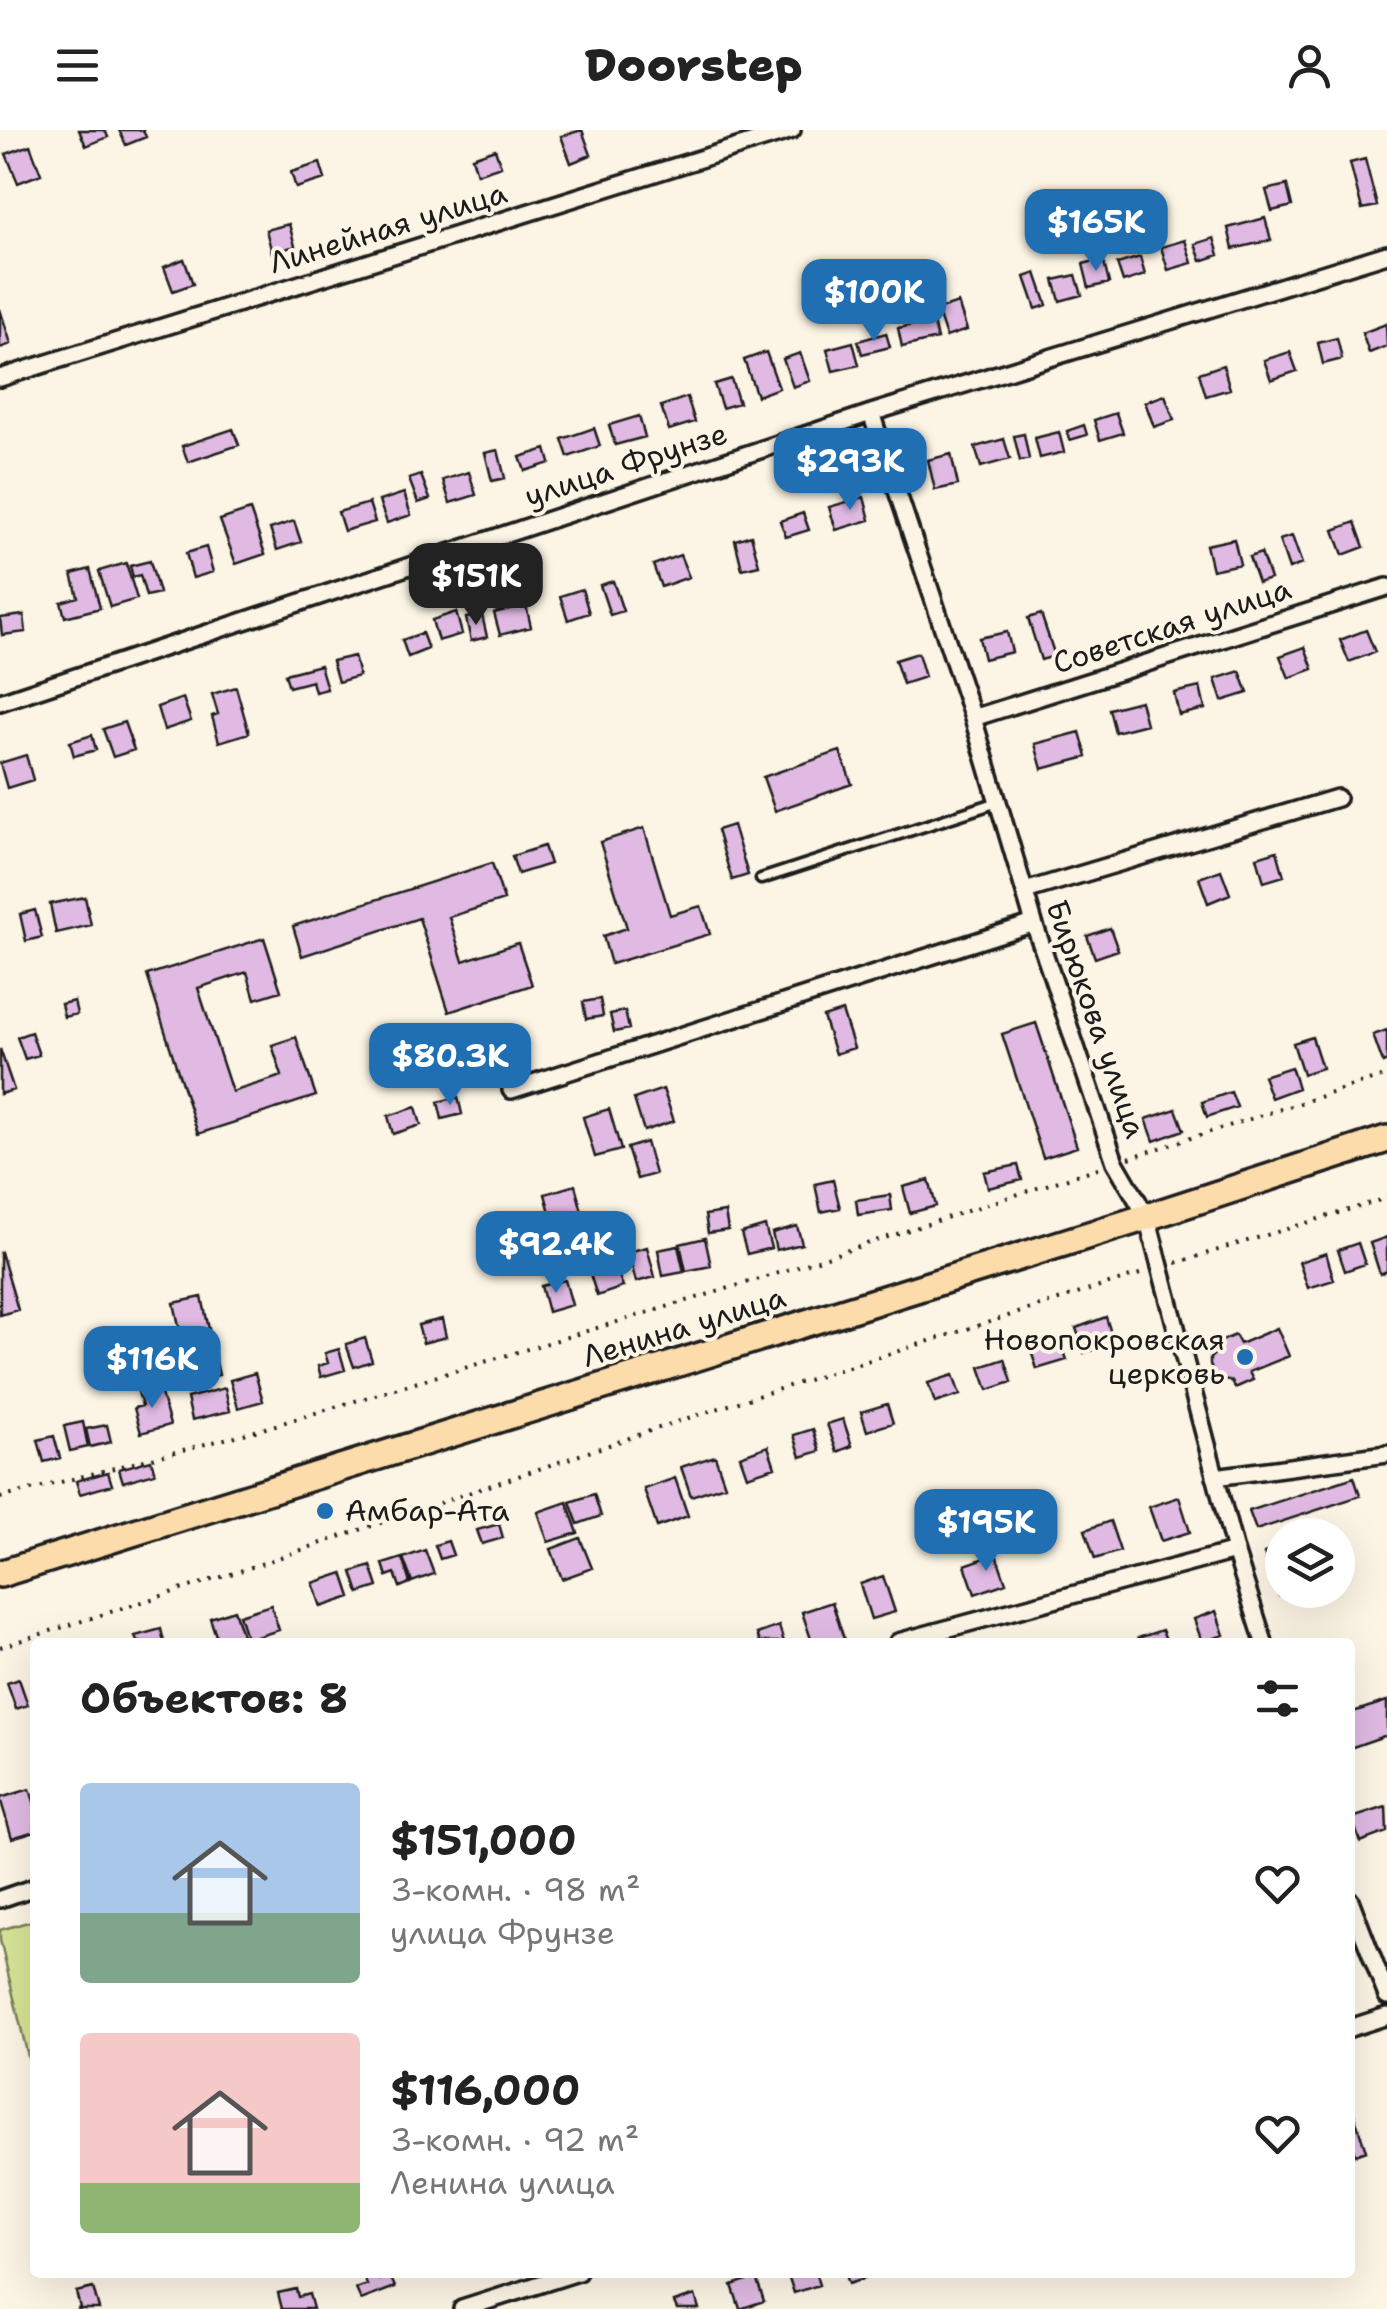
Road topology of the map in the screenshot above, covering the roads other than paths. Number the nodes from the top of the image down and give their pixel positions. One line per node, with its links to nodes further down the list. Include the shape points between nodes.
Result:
1 (792, 130): 3 (street, Линейная улица)
2 (1387, 254): 4 (street, улица Фрунзе)
3 (0, 378)
4 (871, 413): 6 (street, улица Фрунзе); 7 (street, Бирюкова улица)
5 (1387, 587): 7 (street, Советская улица)
6 (0, 702)
7 (973, 718): 9 (street, Бирюкова улица)
8 (1338, 798): 11 (street)
9 (998, 802): 10 (lane); 11 (street, Бирюкова улица)
10 (761, 880)
11 (1025, 891): 12 (street, Бирюкова улица)
12 (1034, 923): 13 (street); 15 (street, Бирюкова улица, via 1116,1162)
13 (511, 1090)
14 (1387, 1139): 15 (main road, Ленина улица)
15 (1147, 1217): 17 (street, Бирюкова улица); 19 (main road, Ленина улица)
16 (1387, 1454): 17 (street)
17 (1215, 1477): 18 (street, Бирюкова улица)
18 (1235, 1551): 20 (street); 21 (street, Бирюкова улица)
19 (0, 1574)
20 (913, 1638)
21 (1263, 1638)
22 (30, 1890): 23 (street)
23 (0, 1899)
24 (1355, 1913): 25 (street)
25 (1387, 1996)
26 (1387, 2016): 27 (street)
27 (1355, 2026)
28 (559, 2278): 29 (street)
29 (462, 2309)

